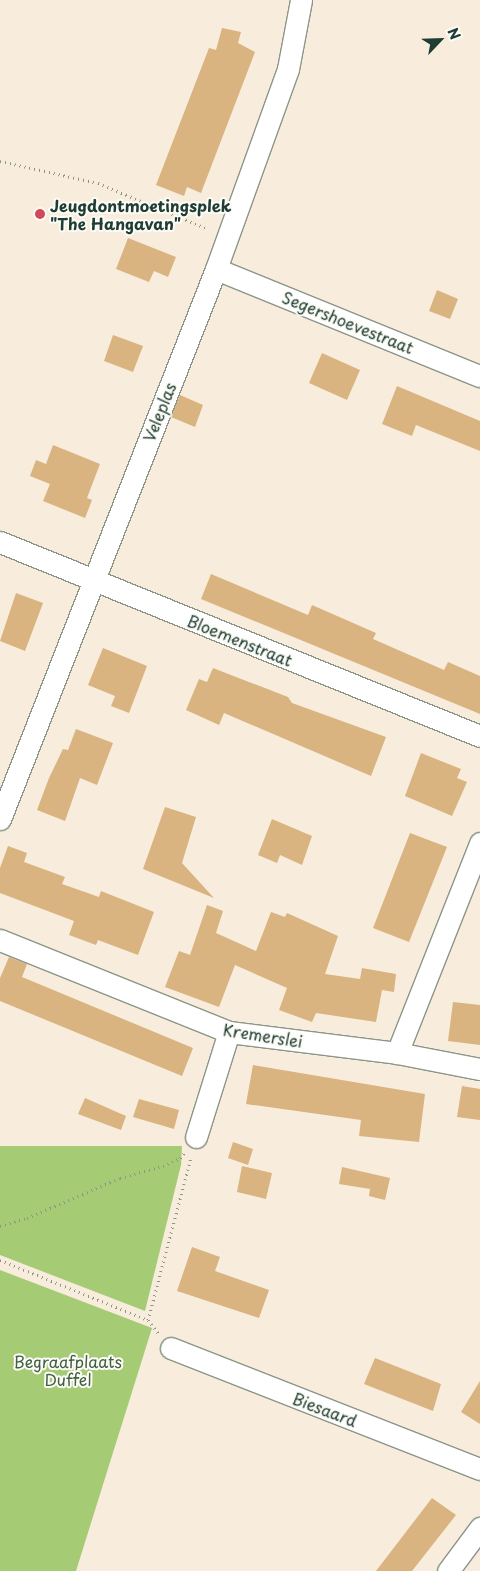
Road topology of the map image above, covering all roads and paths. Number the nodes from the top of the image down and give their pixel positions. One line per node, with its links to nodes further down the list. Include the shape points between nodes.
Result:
1 (301, 0): 3 (street, Veleplas, via 288,68)
2 (0, 161): 3 (path, via 98,183)
3 (228, 236): 4 (street, Veleplas)
4 (216, 269): 5 (street, Segershoevestraat); 7 (street, Veleplas)
5 (480, 376)
6 (0, 542): 7 (street, Bloemenstraat)
7 (92, 580): 8 (street, Bloemenstraat); 9 (street, Veleplas)
8 (480, 736)
9 (0, 819)
10 (480, 843): 13 (street)
11 (0, 940): 12 (street, Kremerslei)
12 (229, 1032): 13 (street, Kremerslei); 15 (street)
13 (397, 1053): 14 (street, Kremerslei)
14 (480, 1069)
15 (196, 1137): 16 (path, via 180,1158 163,1166 120,1178 27,1218); 18 (path)
16 (0, 1226)
17 (0, 1260): 18 (path)
18 (148, 1320): 19 (path)
19 (171, 1348): 20 (street, Biesaard)
20 (480, 1470)
21 (480, 1528): 22 (street)
22 (448, 1571)

